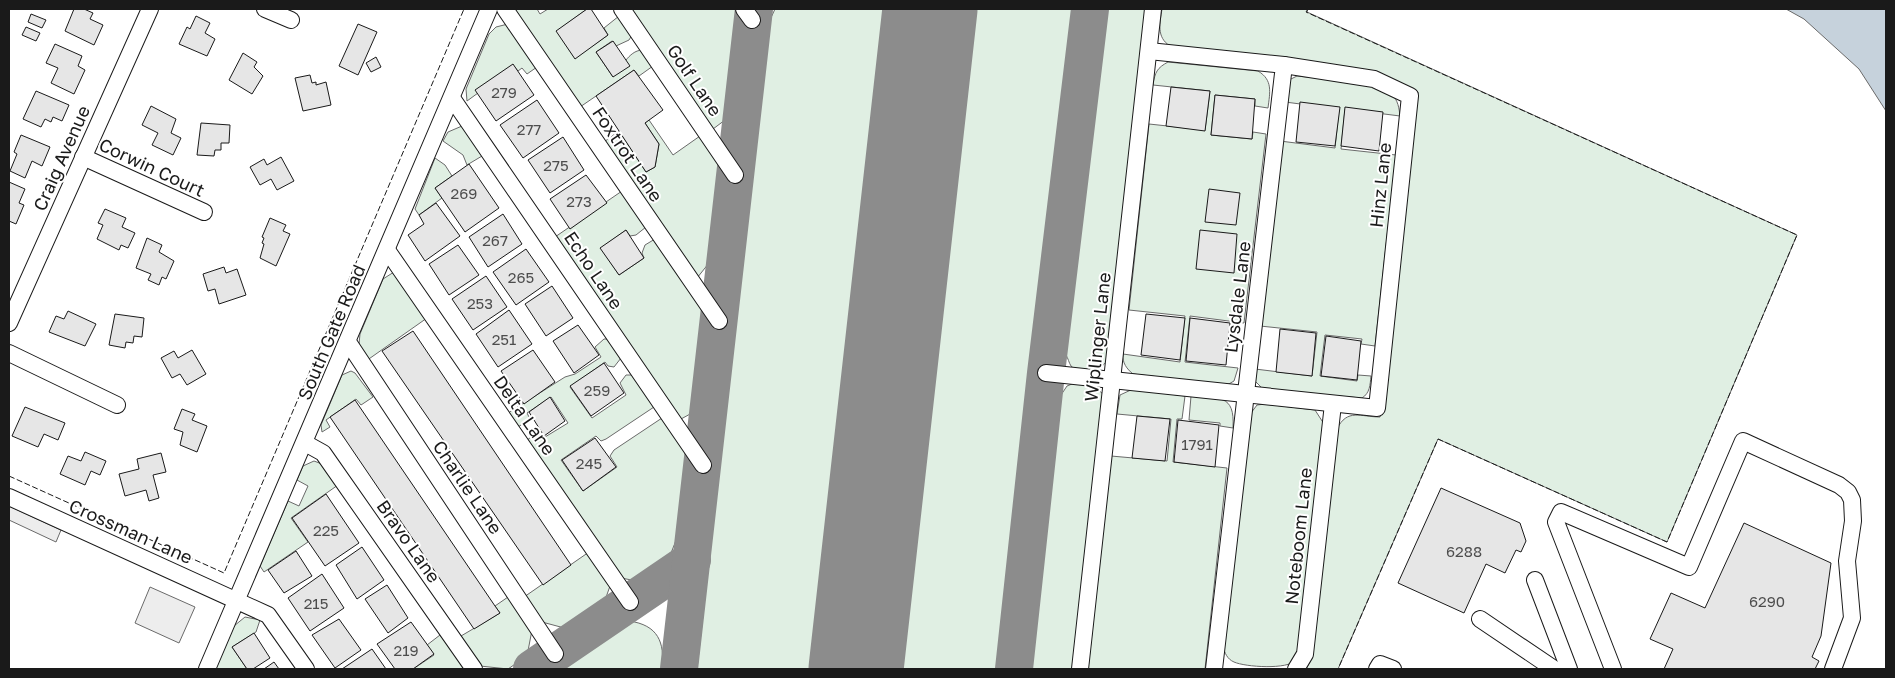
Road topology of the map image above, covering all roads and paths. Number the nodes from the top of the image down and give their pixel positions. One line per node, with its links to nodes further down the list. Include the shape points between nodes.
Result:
1 (150, 9): 11 (street, Craig Avenue)
2 (265, 9): 7 (street)
3 (489, 9): 10 (street, South Gate Road)
4 (505, 9): 15 (street, Foxtrot Lane)
5 (622, 9): 12 (street, Golf Lane)
6 (1153, 9): 8 (street, Wiplinger Lane)
7 (291, 20)
8 (1149, 50): 9 (street); 20 (street, Wiplinger Lane)
9 (1284, 65): 21 (street, Lysdale Lane); 22 (street, Hinz Lane, via 1374,79 1410,96 1377,408)
10 (452, 98): 14 (street, South Gate Road); 25 (street, Echo Lane)
11 (83, 157): 13 (street, Corwin Court); 16 (street, Craig Avenue)
12 (735, 175)
13 (204, 212)
14 (387, 250): 17 (street, South Gate Road); 29 (street, Delta Lane)
15 (719, 321)
16 (9, 323)
17 (348, 342): 24 (street, South Gate Road); 31 (street, Charlie Lane)
18 (9, 353): 23 (street)
19 (1046, 373): 20 (street)
20 (1113, 380): 21 (street); 35 (street, Wiplinger Lane)
21 (1246, 394): 22 (street); 36 (street, Lysdale Lane)
22 (1333, 404): 37 (street, Noteboom Lane, via 1305,654)
23 (117, 405)
24 (305, 443): 28 (street, South Gate Road); 34 (street, Bravo Lane, via 323,452)
25 (702, 465)
26 (9, 497): 28 (street, Crossman Lane)
27 (1534, 580): 41 (street)
28 (238, 600): 32 (street, South Gate Road); 33 (street, Crossman Lane, via 268,615)
29 (630, 602)
30 (1480, 618): 40 (street)
31 (554, 654)
32 (207, 669)
33 (306, 669)
34 (474, 669)
35 (1080, 669)
36 (1214, 669)
37 (1296, 669)
38 (1378, 669): 39 (street, via 1380,664)
39 (1393, 669)
40 (1554, 669)
41 (1570, 669)
42 (1613, 669): 43 (street, via 1556,522 1561,512 1689,567 1743,441 1839,485 1852,500 1853,521 1847,561 1852,618)
43 (1833, 669)

